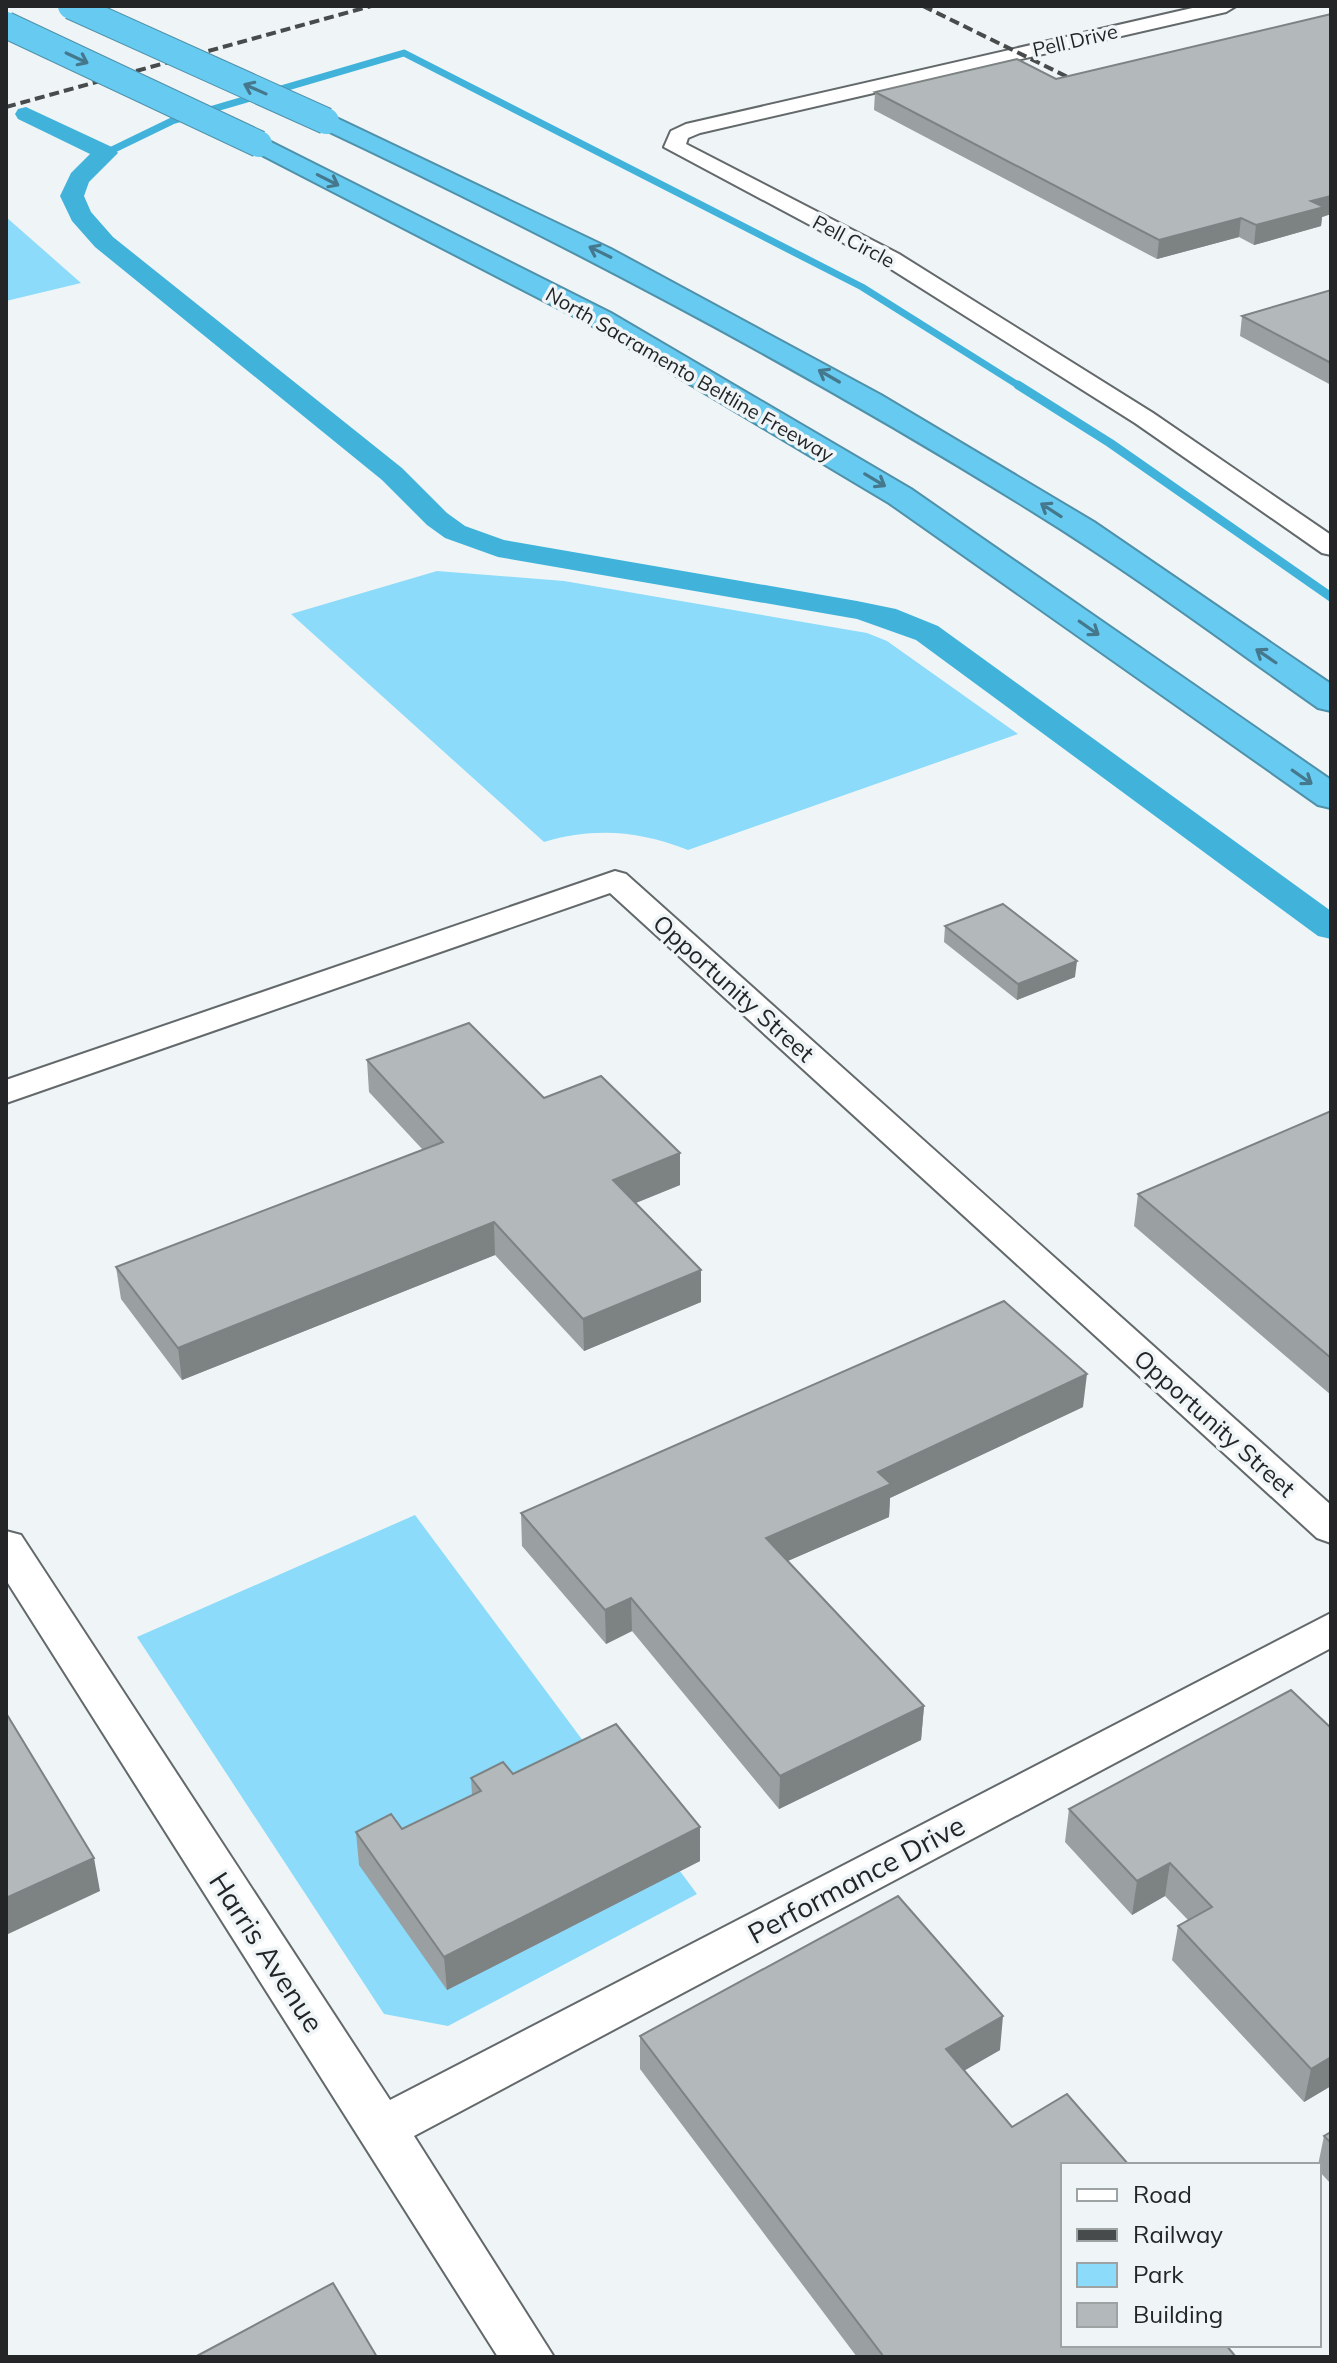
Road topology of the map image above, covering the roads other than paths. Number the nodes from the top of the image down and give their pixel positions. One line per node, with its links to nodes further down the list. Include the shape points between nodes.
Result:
1 (71, 6): 6 (highway, one-way to 1, bridge, via 1049,508 830,376 628,266)
2 (1226, 6): 4 (street, Pell Drive)
3 (6, 25): 7 (highway, North Sacramento Beltline Freeway, one-way to 7, bridge, via 259,144 601,319 900,496)
4 (1018, 53): 5 (street, Pell Circle, via 693,128 678,135 675,147 891,259 1144,418)
5 (1331, 547)
6 (1331, 700)
7 (1331, 797)
8 (6, 1092): 9 (street, Opportunity Street, via 615,881)
9 (1331, 1528)
10 (6, 1546): 12 (street, Harris Avenue)
11 (1331, 1629): 12 (street, Performance Drive)
12 (381, 2129): 13 (street, Harris Avenue)
13 (528, 2357)

